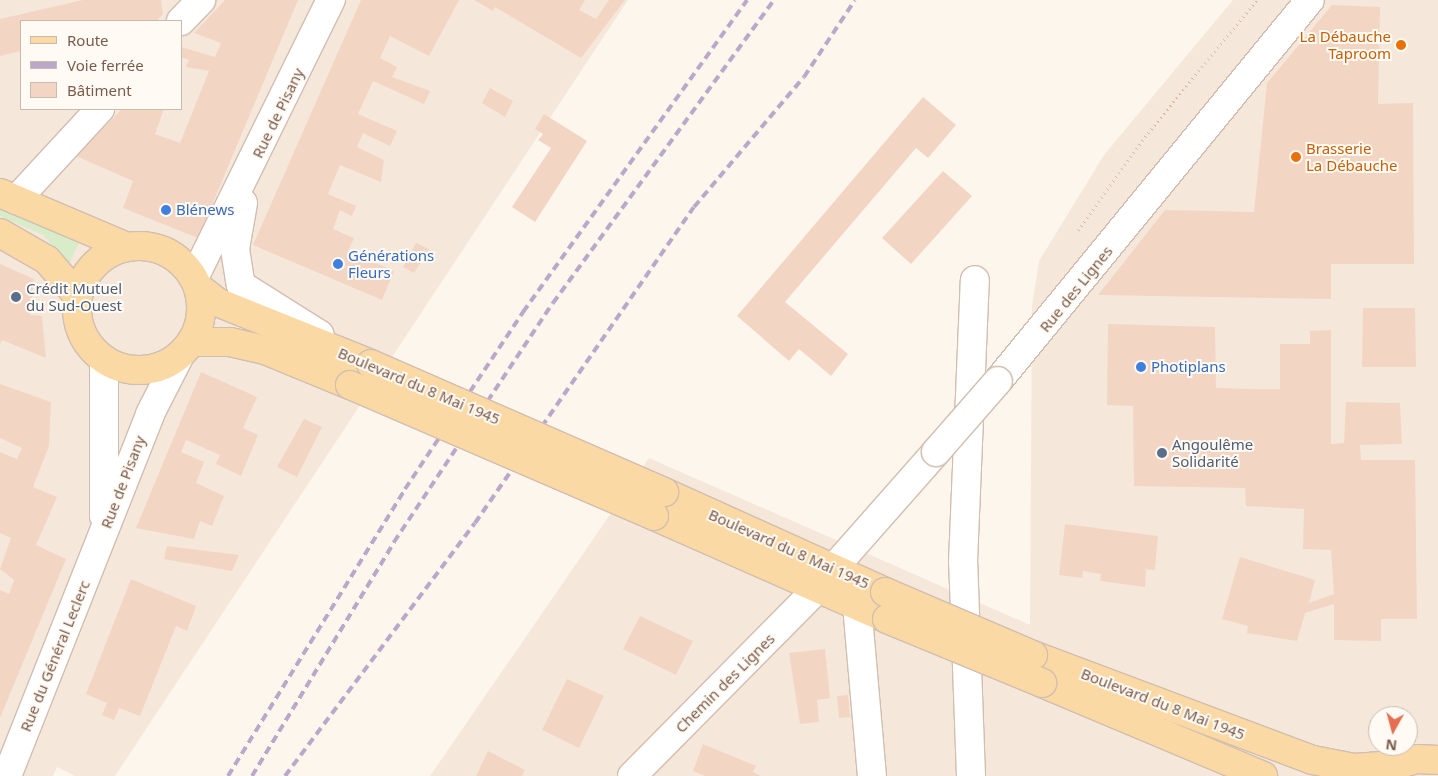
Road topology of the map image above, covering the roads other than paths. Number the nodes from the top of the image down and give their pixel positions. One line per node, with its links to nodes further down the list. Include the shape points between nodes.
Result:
1 (201, 0): 4 (street)
2 (331, 0): 6 (street, Rue de Pisany)
3 (1310, 0): 18 (street, Rue des Lignes, bridge, via 998,381)
4 (182, 20)
5 (99, 110): 7 (street)
6 (250, 169): 11 (street, Rue de Pisany); 15 (street, via 235,249 241,285)
7 (8, 196): 9 (main road)
8 (0, 233): 12 (main road, via 47,260)
9 (126, 247): 11 (main road, via 158,249 185,266); 12 (main road, via 95,264)
10 (975, 280): 26 (street, via 963,562)
11 (196, 282): 13 (main road, via 202,306); 15 (main road, Boulevard du 8 Mai 1945, via 217,302)
12 (78, 296): 14 (main road, via 82,331)
13 (186, 349): 14 (main road, via 163,366 144,370 123,369); 16 (main road, Boulevard du 8 Mai 1945, bridge, via 230,342 265,350); 17 (street, Rue de Pisany, via 158,393)
14 (104, 360): 17 (street, Rue de Pisany)
15 (371, 364): 16 (main road, Boulevard du 8 Mai 1945, bridge)
16 (659, 504): 18 (main road, Boulevard du 8 Mai 1945)
17 (103, 535): 23 (street, Rue du Général Leclerc)
18 (825, 579): 19 (main road, Boulevard du 8 Mai 1945); 20 (main road, Boulevard du 8 Mai 1945); 24 (street, Chemin des Lignes)
19 (857, 605): 20 (main road, Boulevard du 8 Mai 1945); 25 (street)
20 (886, 606): 22 (main road, Boulevard du 8 Mai 1945, bridge, via 1033,655 1313,760); 27 (main road, Boulevard du 8 Mai 1945, bridge, via 1042,683)
21 (1438, 760): 22 (main road, Boulevard du 8 Mai 1945, via 1417,759)
22 (1388, 771)
23 (7, 776)
24 (632, 776)
25 (872, 776)
26 (971, 776)
27 (1263, 776)

